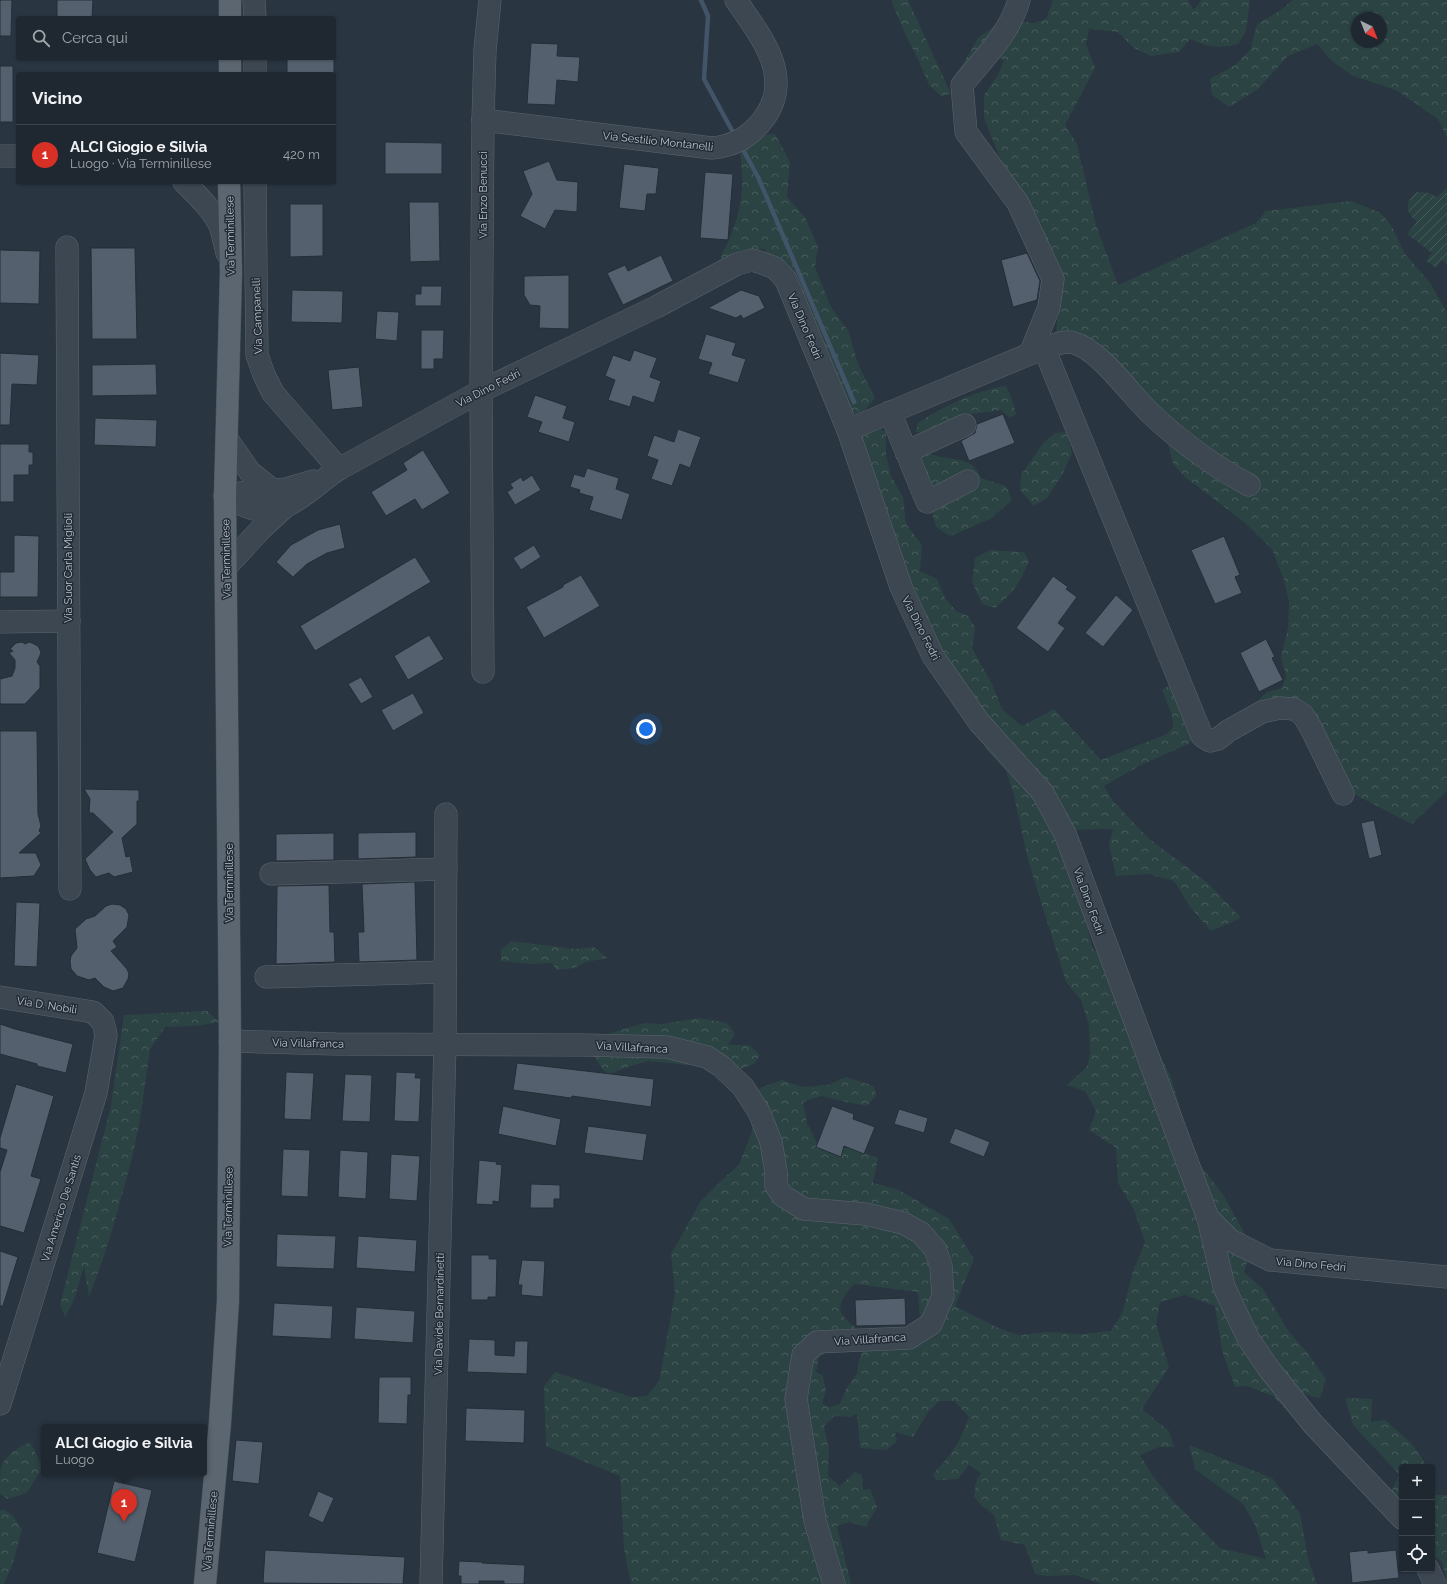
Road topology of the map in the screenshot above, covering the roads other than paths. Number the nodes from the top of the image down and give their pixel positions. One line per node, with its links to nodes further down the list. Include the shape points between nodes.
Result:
1 (230, 0): 6 (main road)
2 (254, 0): 7 (street)
3 (490, 0): 10 (street, Via Enzo Benucci, via 485,50)
4 (736, 0): 10 (street, Via Sestilio Montanelli, via 764,40 776,71 777,84 769,113 756,129 728,146 712,148)
5 (1019, 0): 18 (street, via 1016,11 1001,36 962,85 966,132 1018,203 1053,279 1049,307)
6 (230, 16)
7 (254, 16)
8 (255, 60): 9 (street)
9 (255, 72)
10 (483, 120): 19 (street, Via Enzo Benucci)
11 (0, 156): 12 (street)
12 (16, 156)
13 (186, 184): 17 (street, via 200,197 220,228)
14 (229, 184): 17 (main road, Via Terminillese)
15 (255, 184): 25 (street, Via Campanelli, via 257,355 273,393)
16 (67, 247): 32 (street, Via Suor Carla Miglioli)
17 (231, 272): 23 (main road, Via Terminillese)
18 (1037, 351): 20 (street); 27 (street, via 1061,342 1073,343 1084,348 1177,436 1224,472); 35 (street, via 1202,736 1210,741 1218,739 1262,712 1280,708 1294,709 1303,715 1312,728)
19 (481, 391): 22 (street, Via Dino Fedri, via 656,307 737,264 752,260 775,268 786,280); 25 (street, Via Dino Fedri); 34 (street, Via Enzo Benucci)
20 (890, 412): 22 (street); 24 (street)
21 (965, 424): 24 (street)
22 (848, 430): 46 (street, Via Dino Fedri, via 901,587 933,656 979,722 1043,794 1066,836)
23 (227, 439): 28 (street, via 250,472); 29 (main road, Via Terminillese)
24 (906, 452): 26 (street, via 927,502)
25 (333, 473): 28 (street, Via Dino Fedri, via 286,489); 30 (street, Via Dino Fedri, via 313,490)
26 (968, 481)
27 (1249, 485)
28 (271, 489): 29 (street, Via Dino Fedri)
29 (226, 496): 30 (street, Via Dino Fedri, via 254,509 275,510); 31 (main road, Via Terminillese)
30 (288, 505): 31 (street, Via Dino Fedri, via 262,528)
31 (226, 567): 44 (main road, Via Terminillese)
32 (69, 621): 33 (street); 39 (street, Via Suor Carla Miglioli)
33 (0, 622)
34 (484, 672)
35 (1343, 794)
36 (446, 814): 37 (street, Via Davide Bernardinetti)
37 (446, 869): 38 (street); 40 (street, Via Davide Bernardinetti)
38 (271, 874)
39 (70, 889)
40 (445, 972): 41 (street); 45 (street, Via Davide Bernardinetti)
41 (266, 977)
42 (0, 997): 43 (street, Via D. Nobili)
43 (93, 1012): 48 (street, Via Americo De Santis, via 103,1022 106,1035 96,1093)
44 (230, 1041): 45 (street, Via Villafranca); 51 (main road, Via Terminillese, via 228,1301)
45 (445, 1045): 52 (street, Via Davide Bernardinetti); 53 (street, Via Villafranca, via 584,1044 667,1047 707,1057 744,1087 759,1112 771,1142 776,1186 783,1196 804,1209 865,1214 903,1223 921,1233 935,1249 940,1266 943,1296 932,1324 909,1338 817,1342 804,1355 796,1399 815,1521)
46 (1208, 1218): 47 (street, Via Dino Fedri, via 1230,1240 1270,1260); 49 (street, via 1224,1287 1248,1338 1313,1424)
47 (1447, 1277)
48 (0, 1404)
49 (1399, 1515)
50 (1429, 1572): 54 (street)
51 (205, 1584)
52 (431, 1584)
53 (834, 1584)
54 (1435, 1584)

